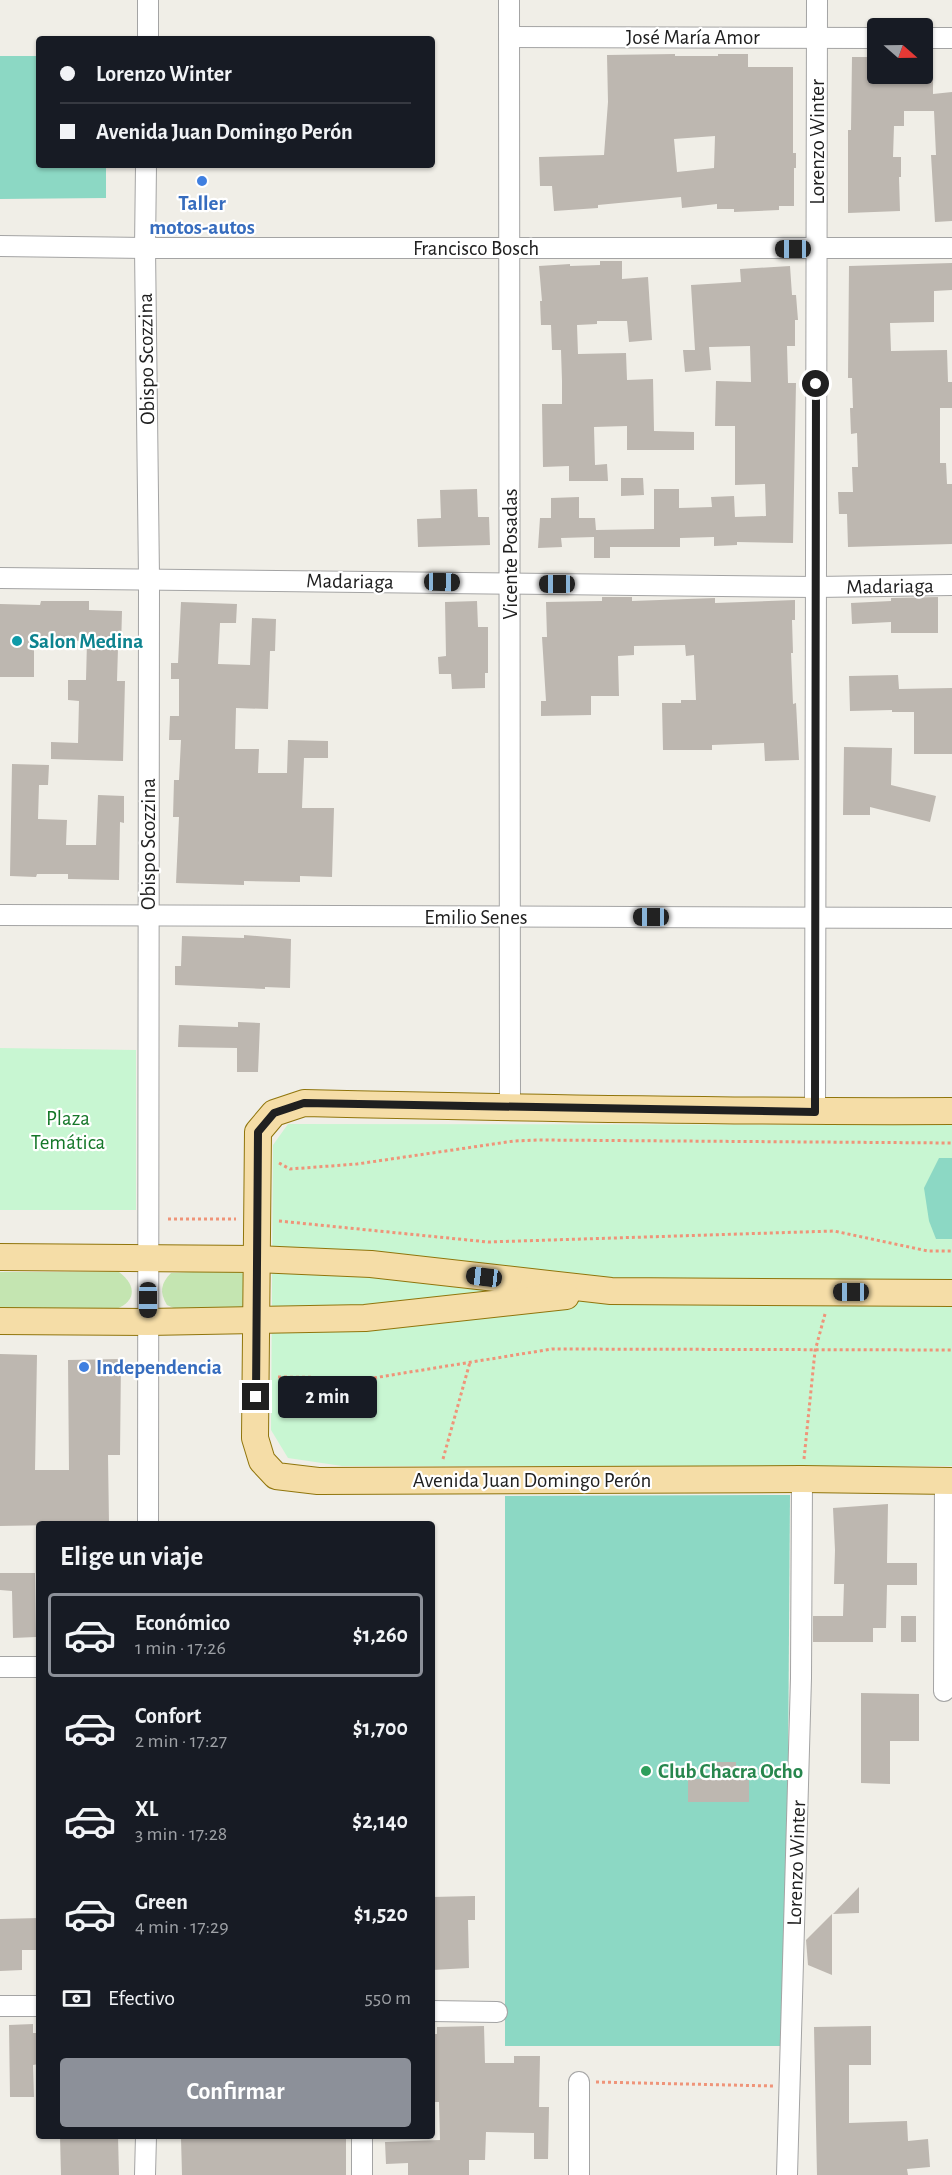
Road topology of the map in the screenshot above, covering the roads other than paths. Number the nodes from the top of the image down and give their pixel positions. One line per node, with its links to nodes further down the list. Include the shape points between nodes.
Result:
1 (148, 0): 4 (street)
2 (509, 0): 5 (street, Vicente Posadas)
3 (817, 0): 6 (street, Lorenzo Winter)
4 (148, 36)
5 (509, 37): 6 (street, José María Amor); 12 (street, Vicente Posadas)
6 (817, 37): 7 (street, José María Amor); 15 (street, Lorenzo Winter)
7 (867, 38)
8 (933, 38): 9 (street)
9 (952, 38)
10 (146, 168): 13 (street, Obispo Scozzina)
11 (0, 246): 13 (street, Francisco Bosch)
12 (510, 247): 13 (street, Francisco Bosch); 15 (street, Francisco Bosch); 18 (street, Vicente Posadas)
13 (145, 248): 17 (street, Obispo Scozzina)
14 (952, 248): 15 (street, Francisco Bosch)
15 (816, 249): 20 (street, Lorenzo Winter)
16 (0, 578): 17 (street, Madariaga)
17 (149, 578): 18 (street, Madariaga); 22 (street, Obispo Scozzina)
18 (510, 583): 20 (street, Madariaga); 23 (street, Vicente Posadas)
19 (952, 585): 20 (street, Madariaga)
20 (816, 587): 24 (street, Lorenzo Winter)
21 (0, 915): 22 (street, Emilio Senes)
22 (148, 915): 23 (street, Emilio Senes); 30 (street, Obispo Scozzina)
23 (510, 917): 24 (street, Emilio Senes); 26 (street, Vicente Posadas)
24 (815, 918): 25 (street, Emilio Senes); 28 (street, Lorenzo Winter)
25 (952, 918)
26 (510, 1108): 28 (main road); 31 (main road, via 304,1103 274,1113 258,1132)
27 (952, 1111): 28 (main road)
28 (815, 1112)
29 (0, 1257): 30 (main road)
30 (148, 1257): 31 (main road); 36 (street, Obispo Scozzina)
31 (256, 1259): 32 (main road, via 371,1264); 34 (main road, Avenida Juan Domingo Perón)
32 (611, 1292): 33 (main road); 34 (main road, via 365,1318)
33 (952, 1293)
34 (256, 1319): 36 (main road); 37 (main road, Avenida Juan Domingo Perón, via 255,1438 262,1461 276,1476 318,1481)
35 (0, 1321): 36 (main road)
36 (148, 1322): 39 (street, Obispo Scozzina)
37 (802, 1479): 38 (main road, Avenida Juan Domingo Perón); 53 (street, Lorenzo Winter, via 801,1678)
38 (948, 1481): 42 (street, via 944,1524)
39 (148, 1521)
40 (0, 1667): 41 (street)
41 (36, 1667)
42 (944, 1691)
43 (0, 2006): 44 (street)
44 (36, 2006)
45 (435, 2012): 46 (street)
46 (497, 2012)
47 (579, 2082): 52 (street)
48 (146, 2139): 50 (street)
49 (362, 2139): 51 (street)
50 (145, 2175)
51 (362, 2175)
52 (579, 2175)
53 (787, 2175)

